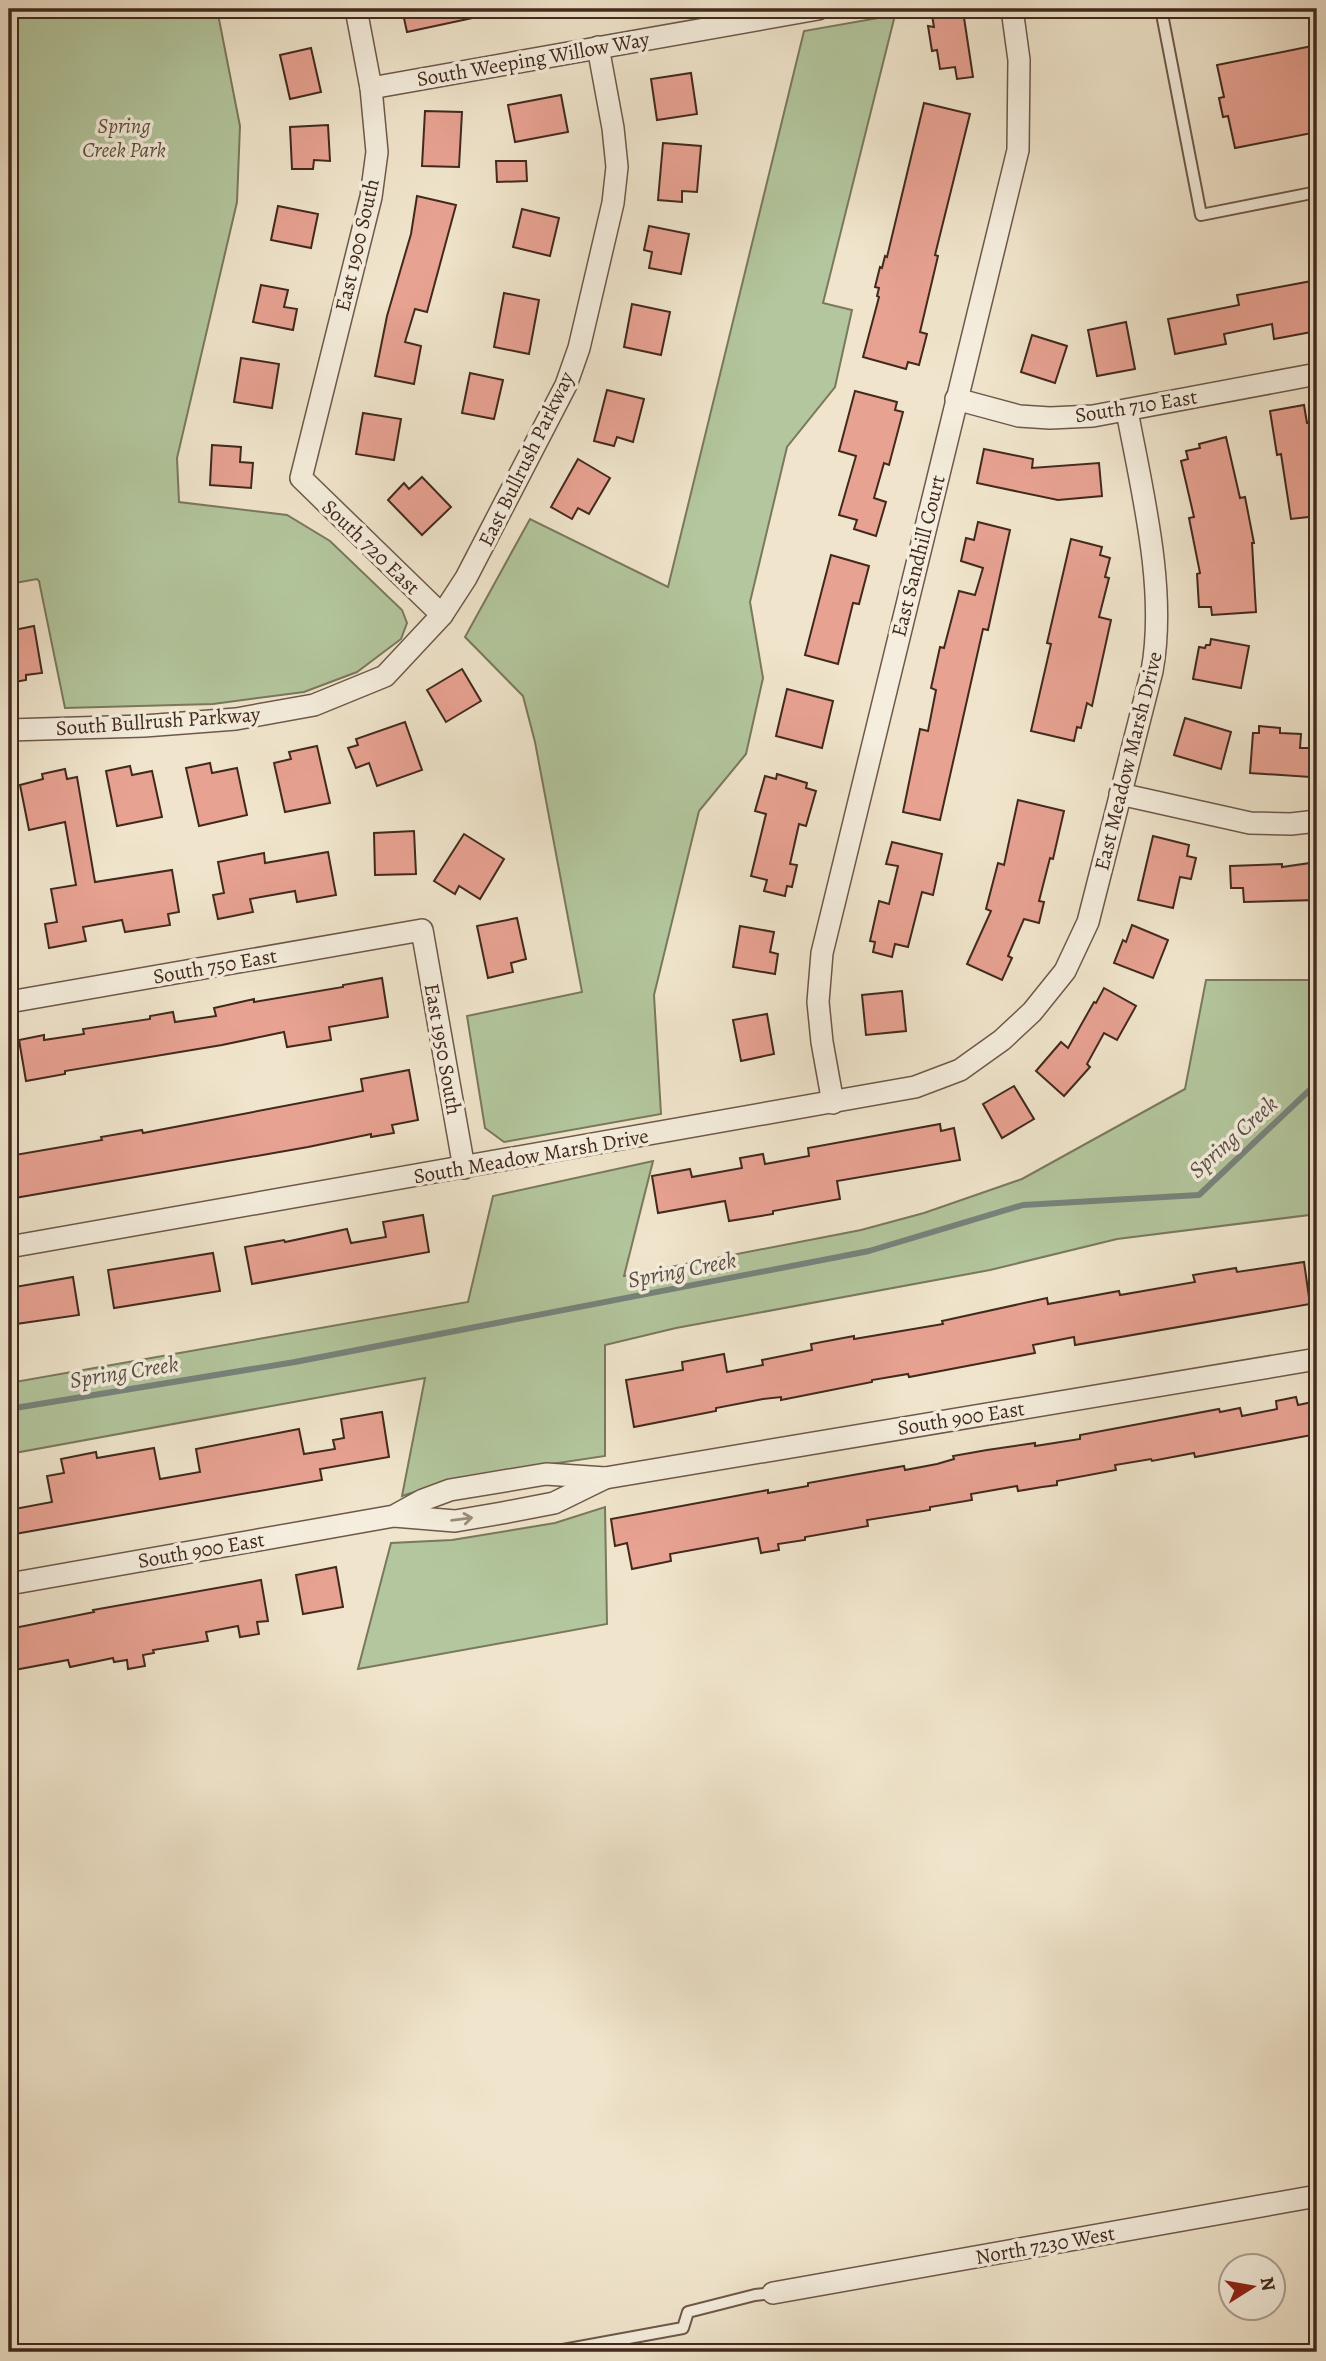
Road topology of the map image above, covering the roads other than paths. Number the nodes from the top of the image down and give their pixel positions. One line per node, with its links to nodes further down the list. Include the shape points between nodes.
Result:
1 (356, 9): 6 (street, East 1900 South)
2 (818, 9): 5 (street, South Weeping Willow Way)
3 (1012, 9): 9 (street, East Sandhill Court, via 1019,61 1018,150)
4 (1161, 9): 7 (lane, via 1201,215)
5 (598, 47): 6 (street, South Weeping Willow Way); 12 (street, East Bullrush Parkway, via 617,167 579,348 566,385 467,578)
6 (371, 88): 11 (street, East 1900 South, via 377,152 371,197)
7 (1317, 192)
8 (1317, 374): 10 (street, South 710 East)
9 (956, 399): 10 (street, South 710 East, via 1019,416); 20 (street, East Sandhill Court, via 822,953 818,1002)
10 (1127, 411): 15 (street, East Meadow Marsh Drive, via 1156,589 1157,642)
11 (301, 478): 12 (street, South 720 East)
12 (442, 615): 13 (street, East Bullrush Parkway)
13 (385, 676): 14 (street, South Bullrush Parkway, via 314,705 236,719)
14 (9, 730)
15 (1120, 794): 16 (street, via 1251,823); 19 (street, East Meadow Marsh Drive, via 1088,922 1065,971)
16 (1317, 821)
17 (422, 930): 18 (street, South 750 East); 21 (street, East 1950 South)
18 (9, 1002)
19 (1032, 1012): 20 (street, South Meadow Marsh Drive, via 960,1070 915,1087)
20 (833, 1102): 21 (street, South Meadow Marsh Drive)
21 (464, 1167): 22 (street, South Meadow Marsh Drive)
22 (9, 1247)
23 (1317, 1359): 24 (street, South 900 East)
24 (605, 1478): 25 (street, South 900 East, via 546,1474 450,1490); 25 (street, South 900 East, one-way to 24, via 455,1521 502,1513 554,1503)
25 (394, 1516): 26 (street, South 900 East)
26 (9, 1584)
27 (1317, 2196): 28 (street, North 7230 West)
28 (772, 2293): 29 (lane, via 688,2312 683,2328)
29 (551, 2352)

